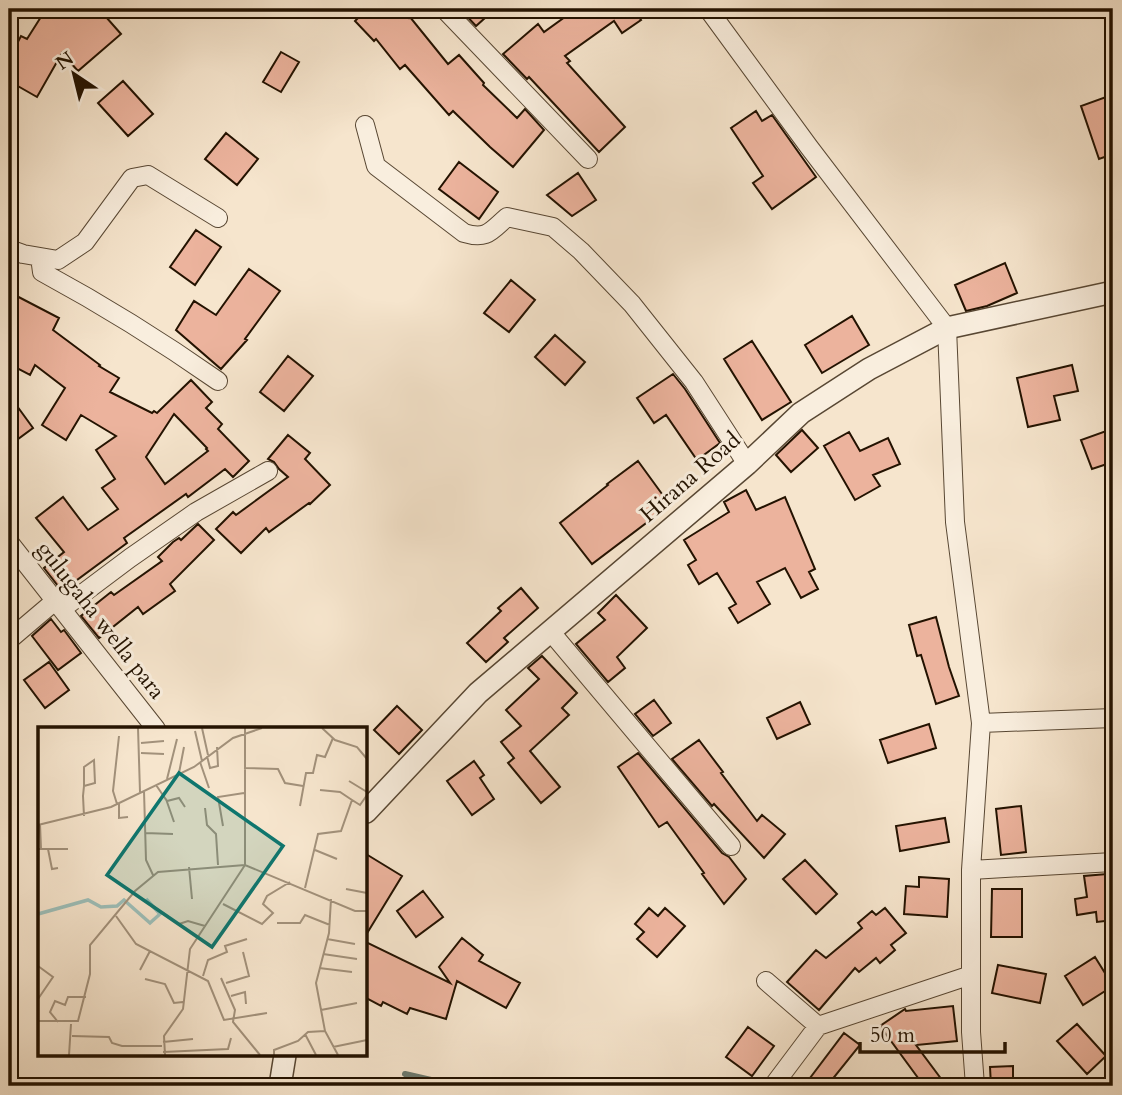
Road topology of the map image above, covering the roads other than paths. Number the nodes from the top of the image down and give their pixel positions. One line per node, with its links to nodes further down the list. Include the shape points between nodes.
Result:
1 (444, 9): 4 (street)
2 (708, 9): 9 (street)
3 (365, 125): 11 (street, via 376,166 464,233 485,236 508,217 553,227 581,251 632,304 694,382)
4 (588, 159)
5 (218, 218): 7 (street, via 148,175 132,178 85,242 58,260)
6 (9, 249): 7 (street)
7 (40, 257): 10 (street, via 42,272 172,348)
8 (1113, 292): 9 (street, Hirana Road)
9 (947, 328): 11 (street, Hirana Road, via 869,369 801,413); 18 (street, via 955,522)
10 (218, 381)
11 (747, 464): 15 (street, Hirana Road)
12 (268, 471): 14 (street, via 195,512)
13 (9, 541): 14 (street, gulugaha wella para)
14 (59, 605): 16 (street); 19 (street, gulugaha wella para)
15 (550, 631): 20 (street, Hirana Road, via 478,693); 21 (street)
16 (9, 640)
17 (1113, 718): 18 (street)
18 (981, 723): 23 (street)
19 (154, 727)
20 (368, 810)
21 (731, 846)
22 (1113, 862): 23 (street)
23 (971, 870): 24 (street)
24 (971, 975): 26 (street); 30 (street)
25 (766, 981): 26 (street)
26 (818, 1026): 29 (street)
27 (285, 1056): 28 (street)
28 (280, 1086)
29 (773, 1086)
30 (975, 1086)

